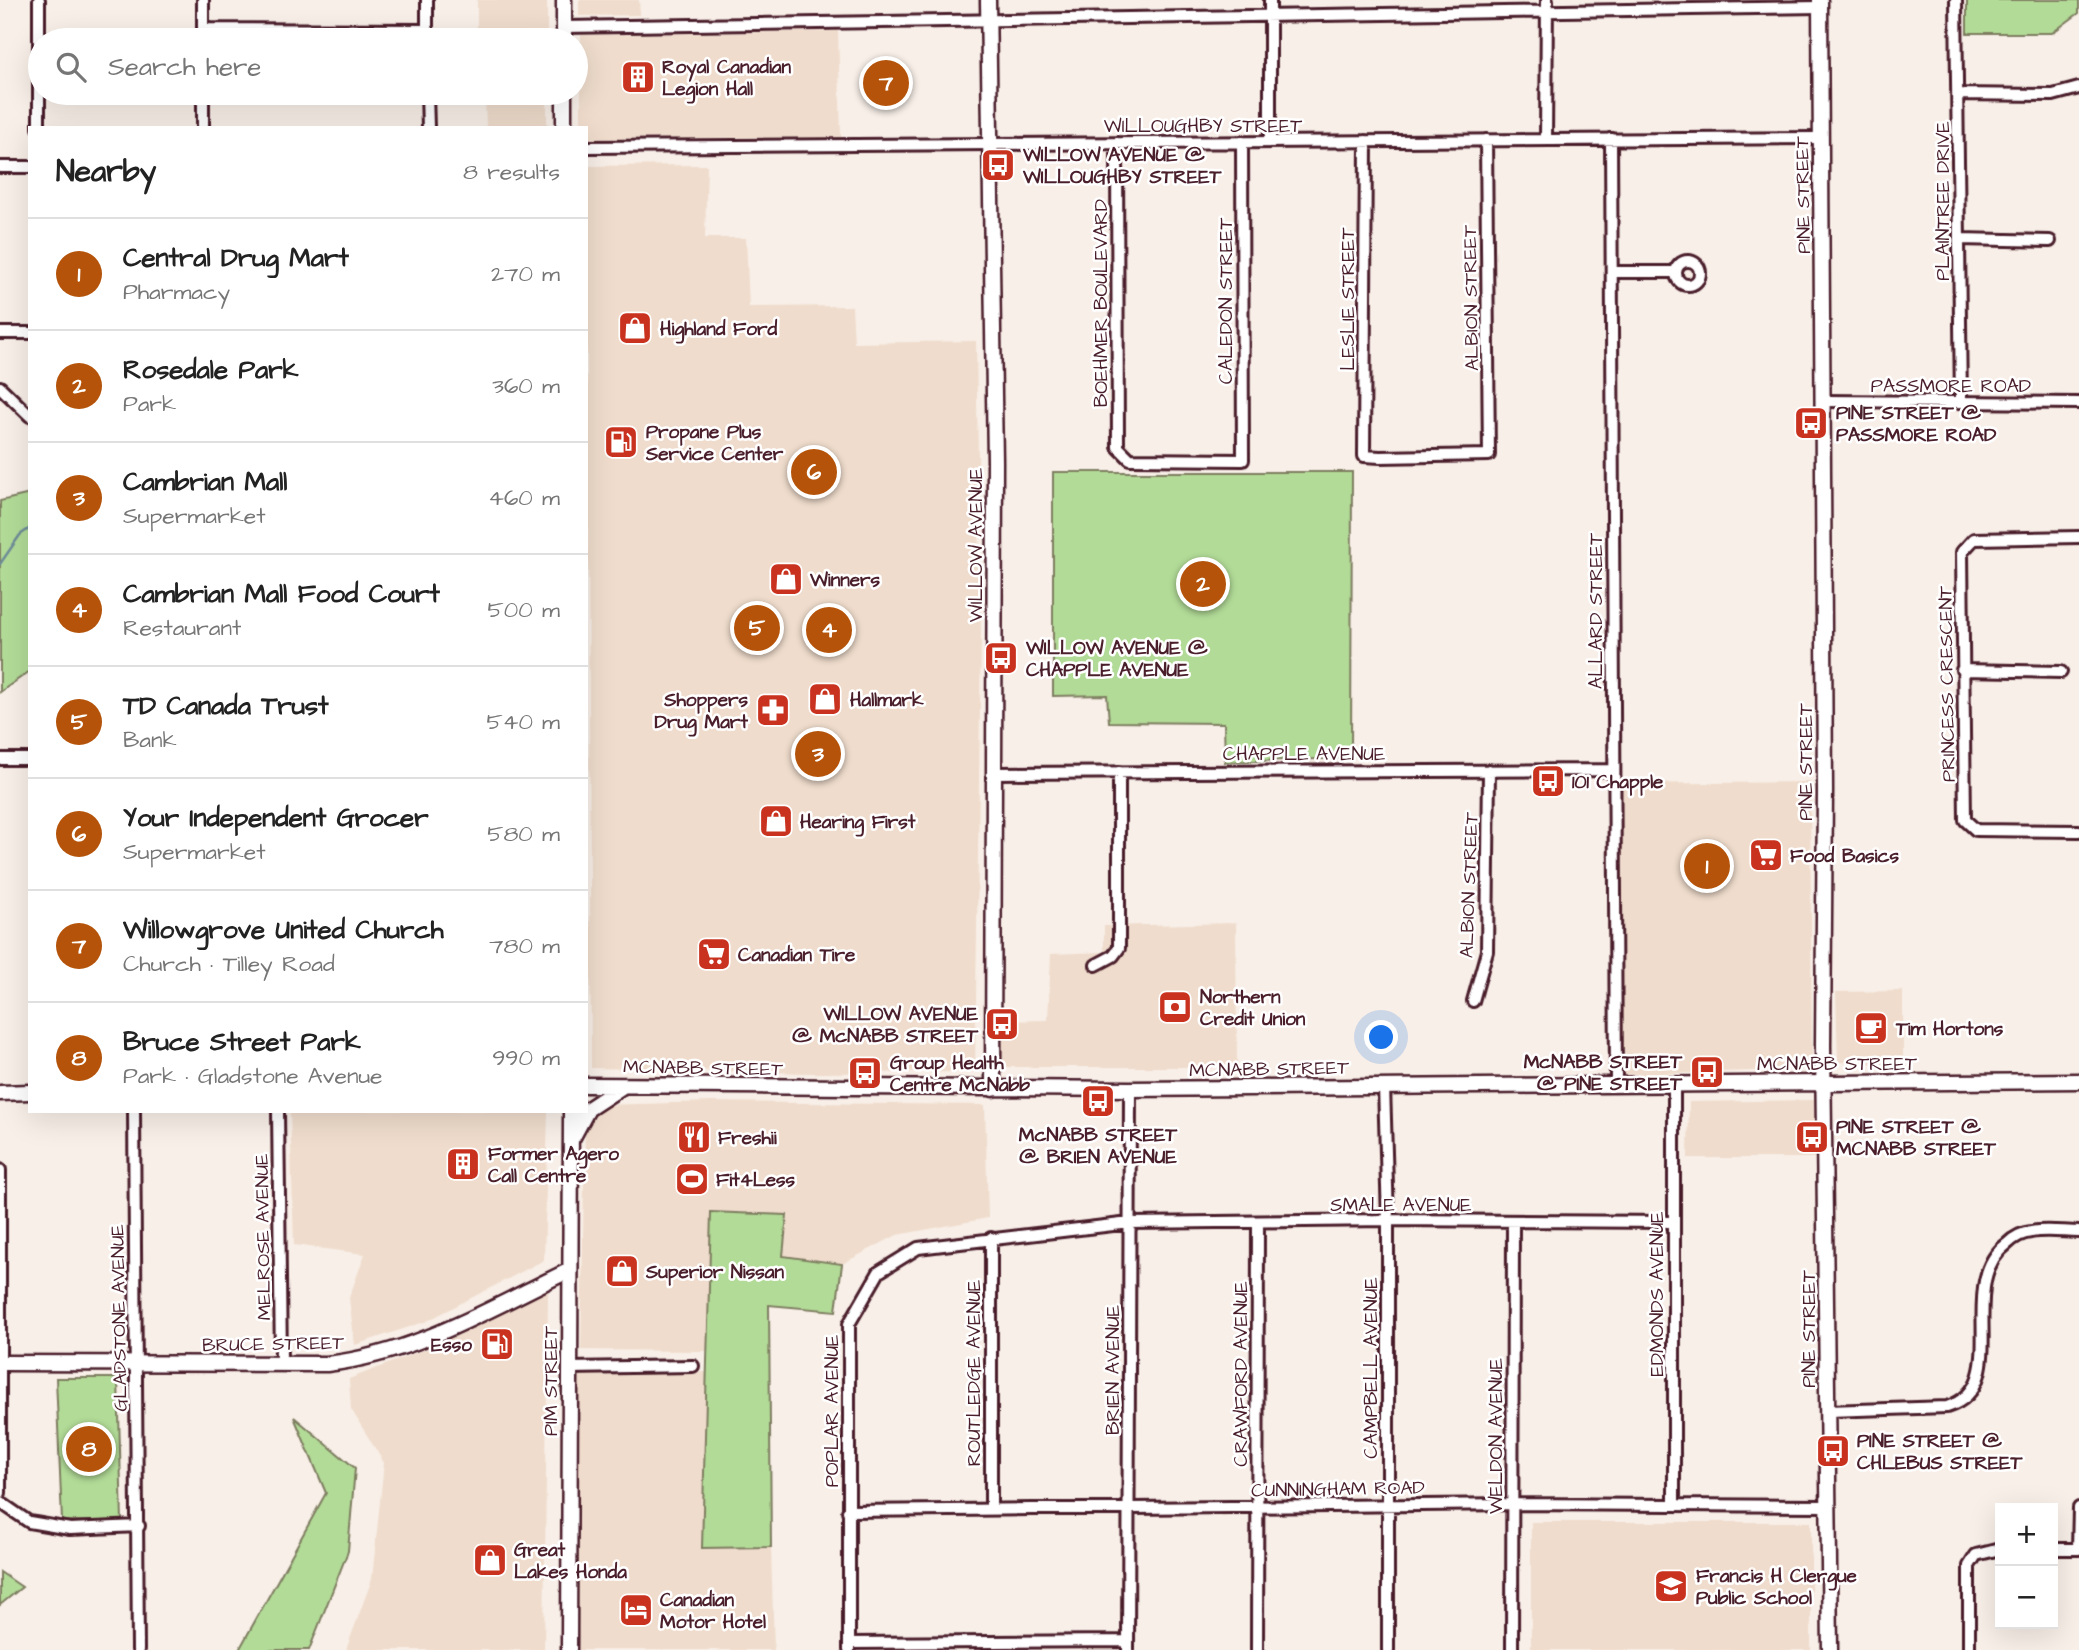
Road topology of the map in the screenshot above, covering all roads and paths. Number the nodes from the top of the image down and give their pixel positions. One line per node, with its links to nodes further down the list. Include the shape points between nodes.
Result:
1 (39, 0): 12 (street)
2 (203, 0): 13 (street)
3 (427, 0): 14 (street)
4 (564, 0): 15 (main road)
5 (988, 0): 11 (main road, WILLOW AVENUE)
6 (1270, 0): 10 (street)
7 (1956, 0): 18 (street, PLAINTREE DRIVE)
8 (1820, 4): 9 (street); 27 (main road, PINE STREET)
9 (1547, 6): 10 (street); 29 (street)
10 (1270, 16): 11 (street); 33 (street)
11 (988, 22): 16 (street); 35 (main road, WILLOW AVENUE)
12 (39, 28)
13 (203, 28)
14 (427, 28)
15 (564, 28)
16 (588, 33)
17 (2079, 88): 18 (street, via 2053,95)
18 (1959, 94): 39 (street, PLAINTREE DRIVE)
19 (39, 105): 23 (street)
20 (203, 105): 24 (street)
21 (427, 105): 25 (street)
22 (564, 105): 26 (main road)
23 (39, 126)
24 (203, 126)
25 (428, 126)
26 (564, 126)
27 (1820, 138): 28 (street, WILLOUGHBY STREET); 46 (main road, PINE STREET)
28 (1611, 139): 29 (street, WILLOUGHBY STREET); 41 (street, ALLARD STREET)
29 (1546, 140): 31 (street, WILLOUGHBY STREET)
30 (1366, 141): 31 (street, WILLOUGHBY STREET); 33 (street, WILLOUGHBY STREET); 50 (street, LESLIE STREET)
31 (1486, 141): 50 (street, ALBION STREET, via 1489,455)
32 (1242, 142): 33 (street, WILLOUGHBY STREET); 34 (street, WILLOUGHBY STREET); 51 (street, CALEDON STREET, via 1243,460)
33 (1270, 142)
34 (1117, 143): 35 (street, WILLOUGHBY STREET); 51 (street, BOEHMER BOULEVARD, via 1118,447)
35 (991, 145): 36 (street, WILLOUGHBY STREET); 60 (main road, WILLOW AVENUE)
36 (588, 147)
37 (0, 167): 38 (street)
38 (28, 167)
39 (1959, 239): 40 (street); 47 (street, PLAINTREE DRIVE)
40 (2050, 241)
41 (1612, 272): 42 (street); 58 (street, ALLARD STREET)
42 (1676, 272)
43 (28, 332): 44 (street)
44 (0, 333)
45 (0, 387): 49 (street)
46 (1822, 401): 47 (street, PASSMORE ROAD); 67 (main road, PINE STREET)
47 (1961, 402): 48 (street, PASSMORE ROAD)
48 (2079, 403)
49 (28, 414)
50 (1364, 456)
51 (1130, 459)
52 (2079, 537): 53 (street, PRINCESS CRESCENT, via 1973,539 1962,552)
53 (1962, 670): 54 (street); 61 (street, PRINCESS CRESCENT, via 1965,820 1976,830)
54 (2061, 672)
55 (0, 759): 56 (street)
56 (28, 759)
57 (1489, 769): 58 (street, CHAPPLE AVENUE); 59 (street, CHAPPLE AVENUE); 63 (street, ALBION STREET, via 1488,951)
58 (1613, 770): 65 (street, ALLARD STREET)
59 (1119, 772): 60 (street, CHAPPLE AVENUE); 62 (street, via 1119,948)
60 (994, 773): 71 (main road, WILLOW AVENUE)
61 (2079, 831)
62 (1096, 965)
63 (1474, 1001)
64 (2079, 1081): 67 (main road, MCNABB STREET)
65 (1616, 1083): 66 (main road, MCNABB STREET); 70 (main road, MCNABB STREET)
66 (1674, 1083): 67 (main road, MCNABB STREET); 84 (street, EDMONDS AVENUE)
67 (1824, 1083): 95 (main road, PINE STREET)
68 (588, 1085): 69 (main road, MCNABB STREET)
69 (623, 1086): 71 (main road, MCNABB STREET); 75 (main road)
70 (1384, 1086): 72 (main road, MCNABB STREET); 82 (street, CAMPBELL AVENUE)
71 (993, 1089): 72 (main road, MCNABB STREET)
72 (1130, 1089): 85 (street, BRIEN AVENUE)
73 (28, 1092): 74 (main road)
74 (0, 1093)
75 (588, 1109)
76 (134, 1113): 92 (street, GLADSTONE AVENUE)
77 (278, 1113): 90 (street, MELROSE AVENUE)
78 (571, 1113): 80 (main road, PIM STREET)
79 (586, 1113): 80 (main road)
80 (572, 1138): 89 (main road, PIM STREET)
81 (0, 1170): 91 (street)
82 (1388, 1220): 83 (street, SMALE AVENUE); 86 (street, SMALE AVENUE); 99 (street, CAMPBELL AVENUE)
83 (1513, 1222): 84 (street, SMALE AVENUE); 98 (street, WELDON AVENUE)
84 (1673, 1222): 100 (street, EDMONDS AVENUE)
85 (1130, 1223): 86 (street, SMALE AVENUE); 88 (street, POPLAR AVENUE); 105 (street, BRIEN AVENUE)
86 (1258, 1223): 101 (street, CRAWFORD AVENUE)
87 (2079, 1232): 95 (street, via 2029,1232 2001,1247 1987,1265 1982,1291 1983,1355 1978,1380 1960,1403 1947,1408)
88 (991, 1238): 104 (street, ROUTLEDGE AVENUE); 106 (street, POPLAR AVENUE, via 918,1248 878,1272 849,1324)
89 (570, 1270): 90 (main road, BRUCE STREET, via 393,1352 327,1364); 94 (main road, PIM STREET)
90 (281, 1362): 92 (main road, BRUCE STREET)
91 (1, 1363): 92 (main road, BRUCE STREET); 96 (street)
92 (136, 1364): 107 (street, GLADSTONE AVENUE)
93 (693, 1366): 94 (street)
94 (569, 1368): 114 (main road, PIM STREET)
95 (1828, 1411): 102 (main road, PINE STREET)
96 (0, 1493)
97 (0, 1502): 107 (street, via 29,1522 70,1529)
98 (1513, 1504): 99 (street, CUNNINGHAM ROAD); 100 (street, CUNNINGHAM ROAD); 117 (street, WELDON AVENUE)
99 (1387, 1505): 101 (street, CUNNINGHAM ROAD); 116 (street, CAMPBELL AVENUE)
100 (1674, 1505): 102 (street, CUNNINGHAM ROAD)
101 (1256, 1506): 105 (street, CUNNINGHAM ROAD); 115 (street, CRAWFORD AVENUE)
102 (1828, 1506): 118 (main road, PINE STREET)
103 (2079, 1508): 109 (street)
104 (990, 1509): 105 (street, CUNNINGHAM ROAD); 106 (street, CUNNINGHAM ROAD)
105 (1130, 1509): 111 (street, BRIEN AVENUE)
106 (848, 1511): 112 (street, POPLAR AVENUE)
107 (139, 1526): 113 (street, GLADSTONE AVENUE)
108 (2058, 1549): 109 (street)
109 (2079, 1549)
110 (1995, 1550): 119 (street, via 1976,1555 1969,1566)
111 (1128, 1646): 112 (street)
112 (849, 1647)
113 (138, 1650)
114 (569, 1650)
115 (1256, 1650)
116 (1388, 1650)
117 (1512, 1650)
118 (1830, 1650)
119 (1969, 1650)

